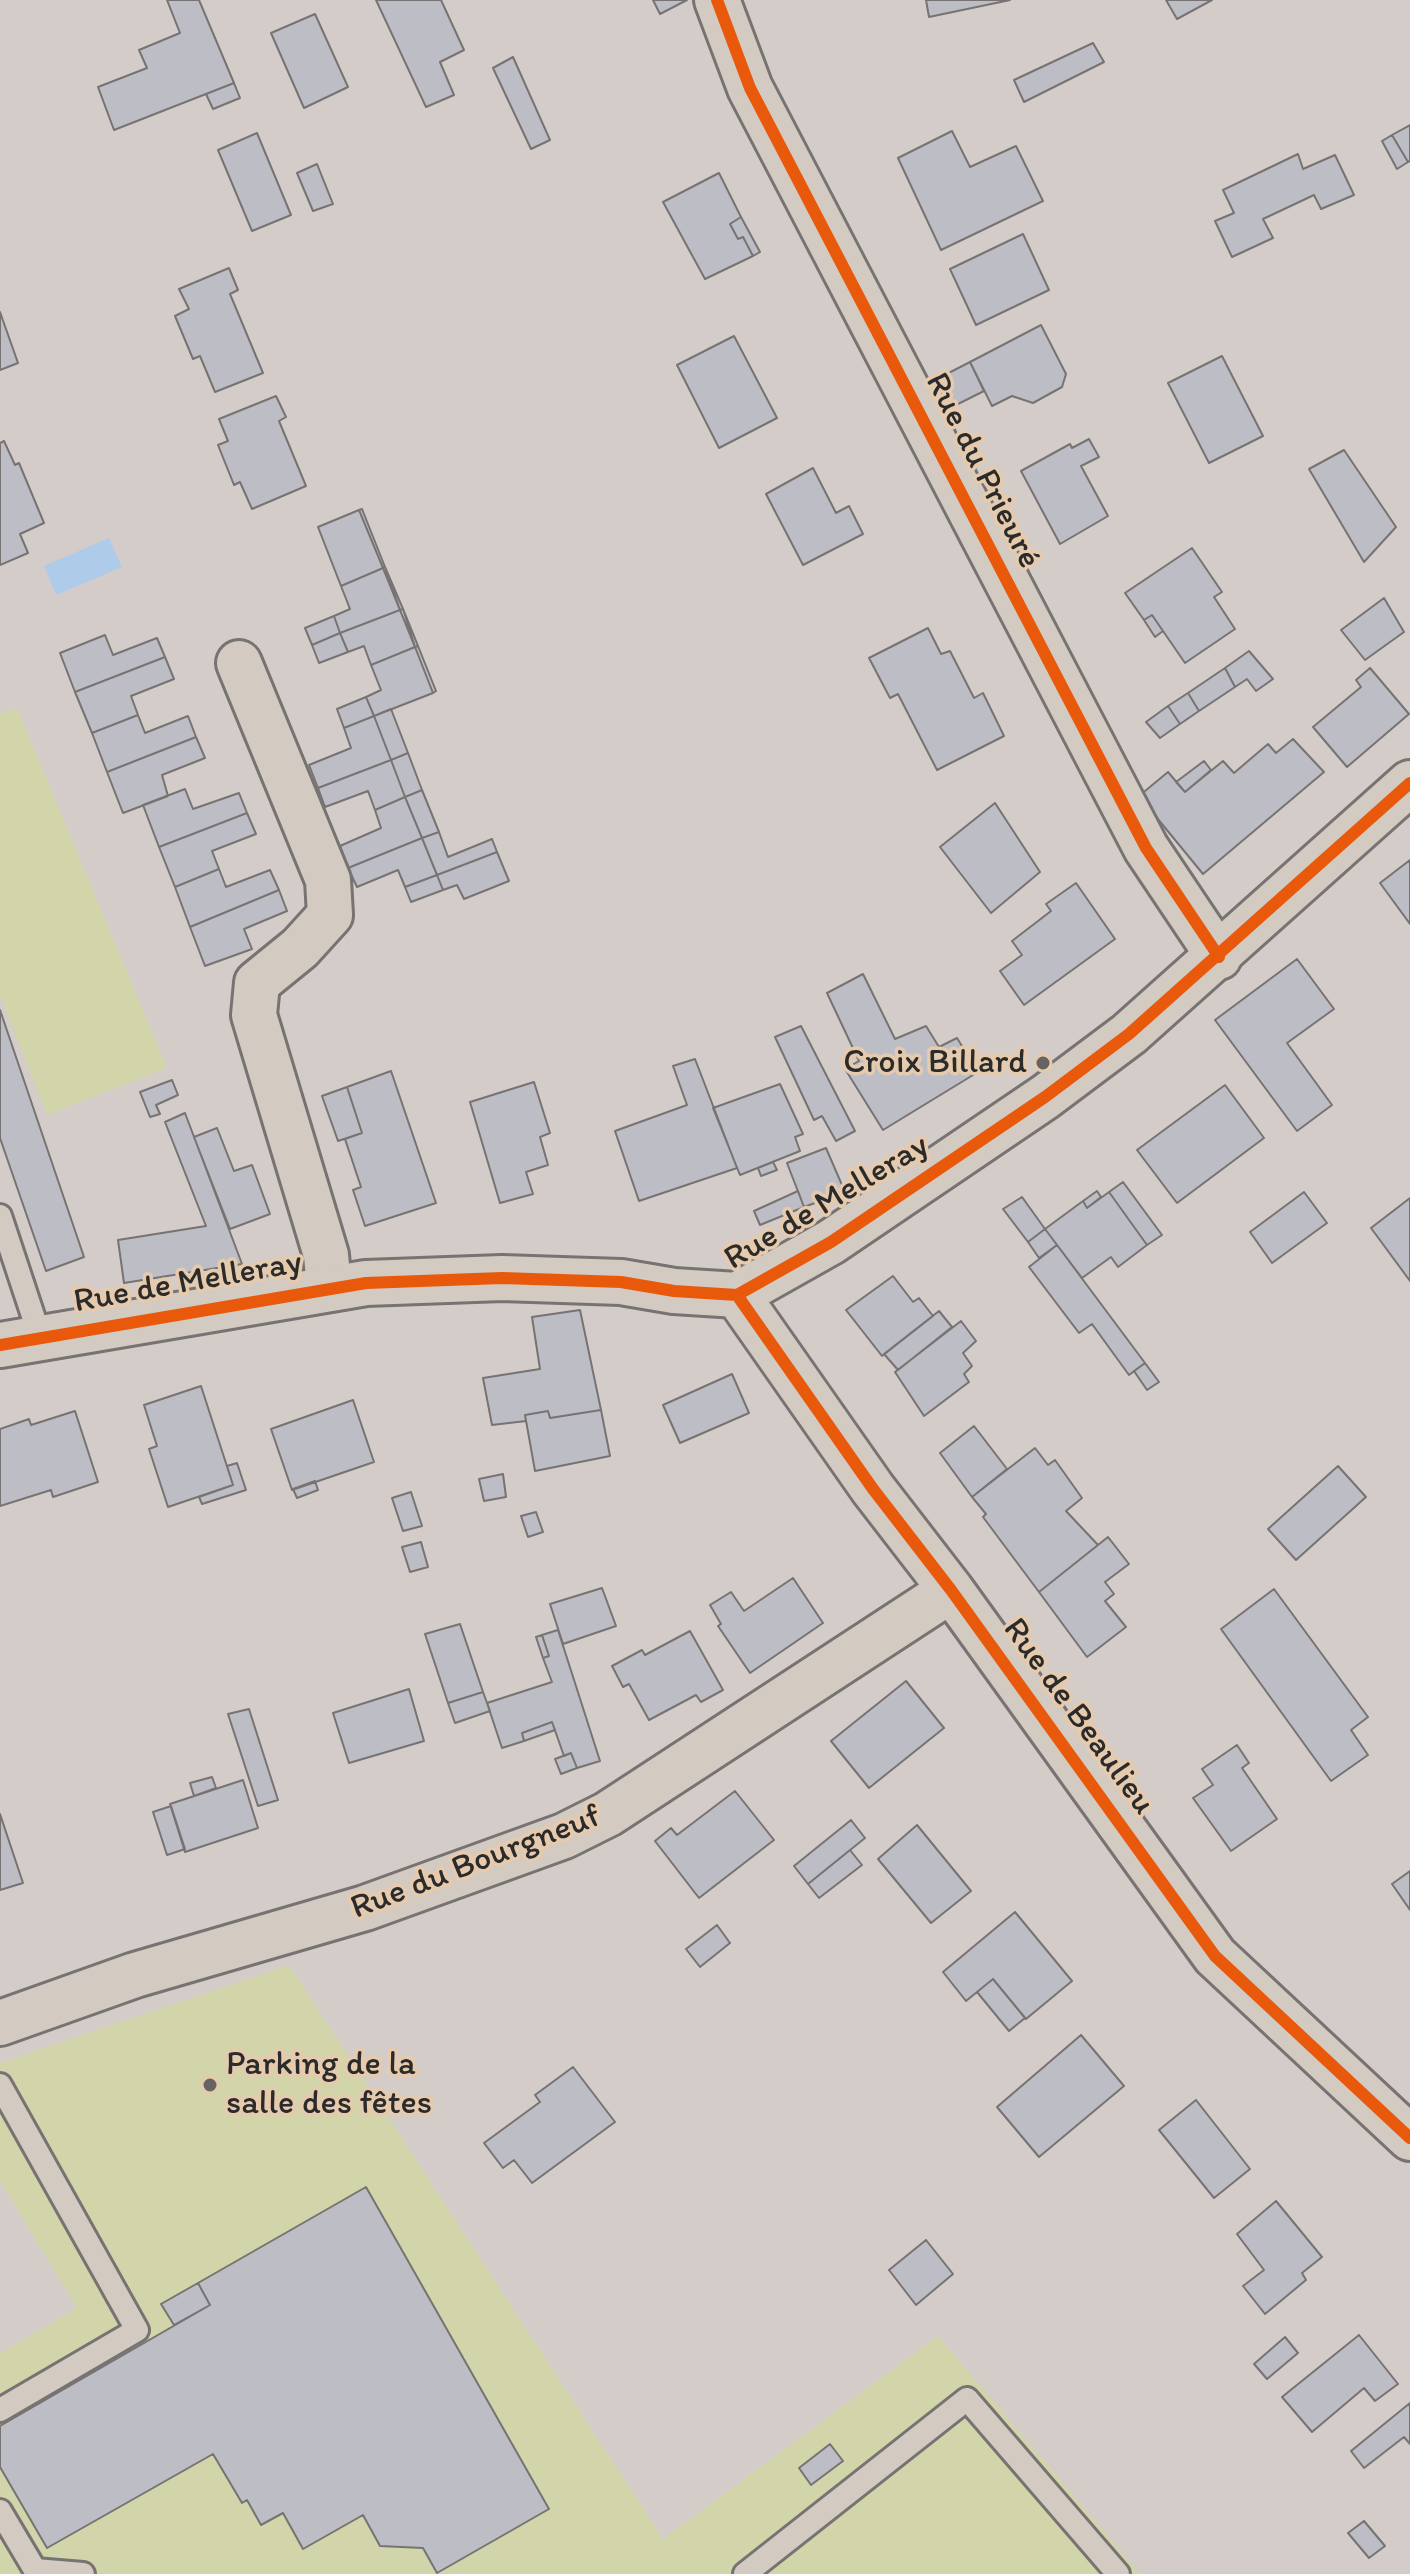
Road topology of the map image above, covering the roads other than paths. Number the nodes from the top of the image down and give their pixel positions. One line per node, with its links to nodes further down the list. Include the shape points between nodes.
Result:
1 (717, 0): 4 (street, Rue du Prieuré, via 750,88 1146,848)
2 (239, 663): 6 (street, via 328,880 330,915 257,983 254,1015 326,1255)
3 (1410, 783): 4 (street, Rue de Melleray)
4 (1219, 957): 7 (street, Rue de Melleray, via 1045,1097 831,1242)
5 (0, 1216): 8 (lane)
6 (329, 1287): 7 (street, Rue de Melleray, via 502,1278 621,1282); 8 (street, Rue de Melleray)
7 (737, 1295): 9 (street, Rue de Beaulieu)
8 (20, 1341)
9 (951, 1590): 10 (street, Rue du Bourgneuf, via 608,1814 564,1836 365,1908 149,1971); 12 (street, Rue de Beaulieu, via 1215,1956)
10 (0, 2023)
11 (0, 2085): 13 (lane, via 137,2330)
12 (1410, 2138)
13 (0, 2410)
14 (0, 2511): 15 (lane, via 35,2570)
15 (83, 2574)
16 (745, 2574): 17 (lane, via 967,2399)
17 (1118, 2574)

